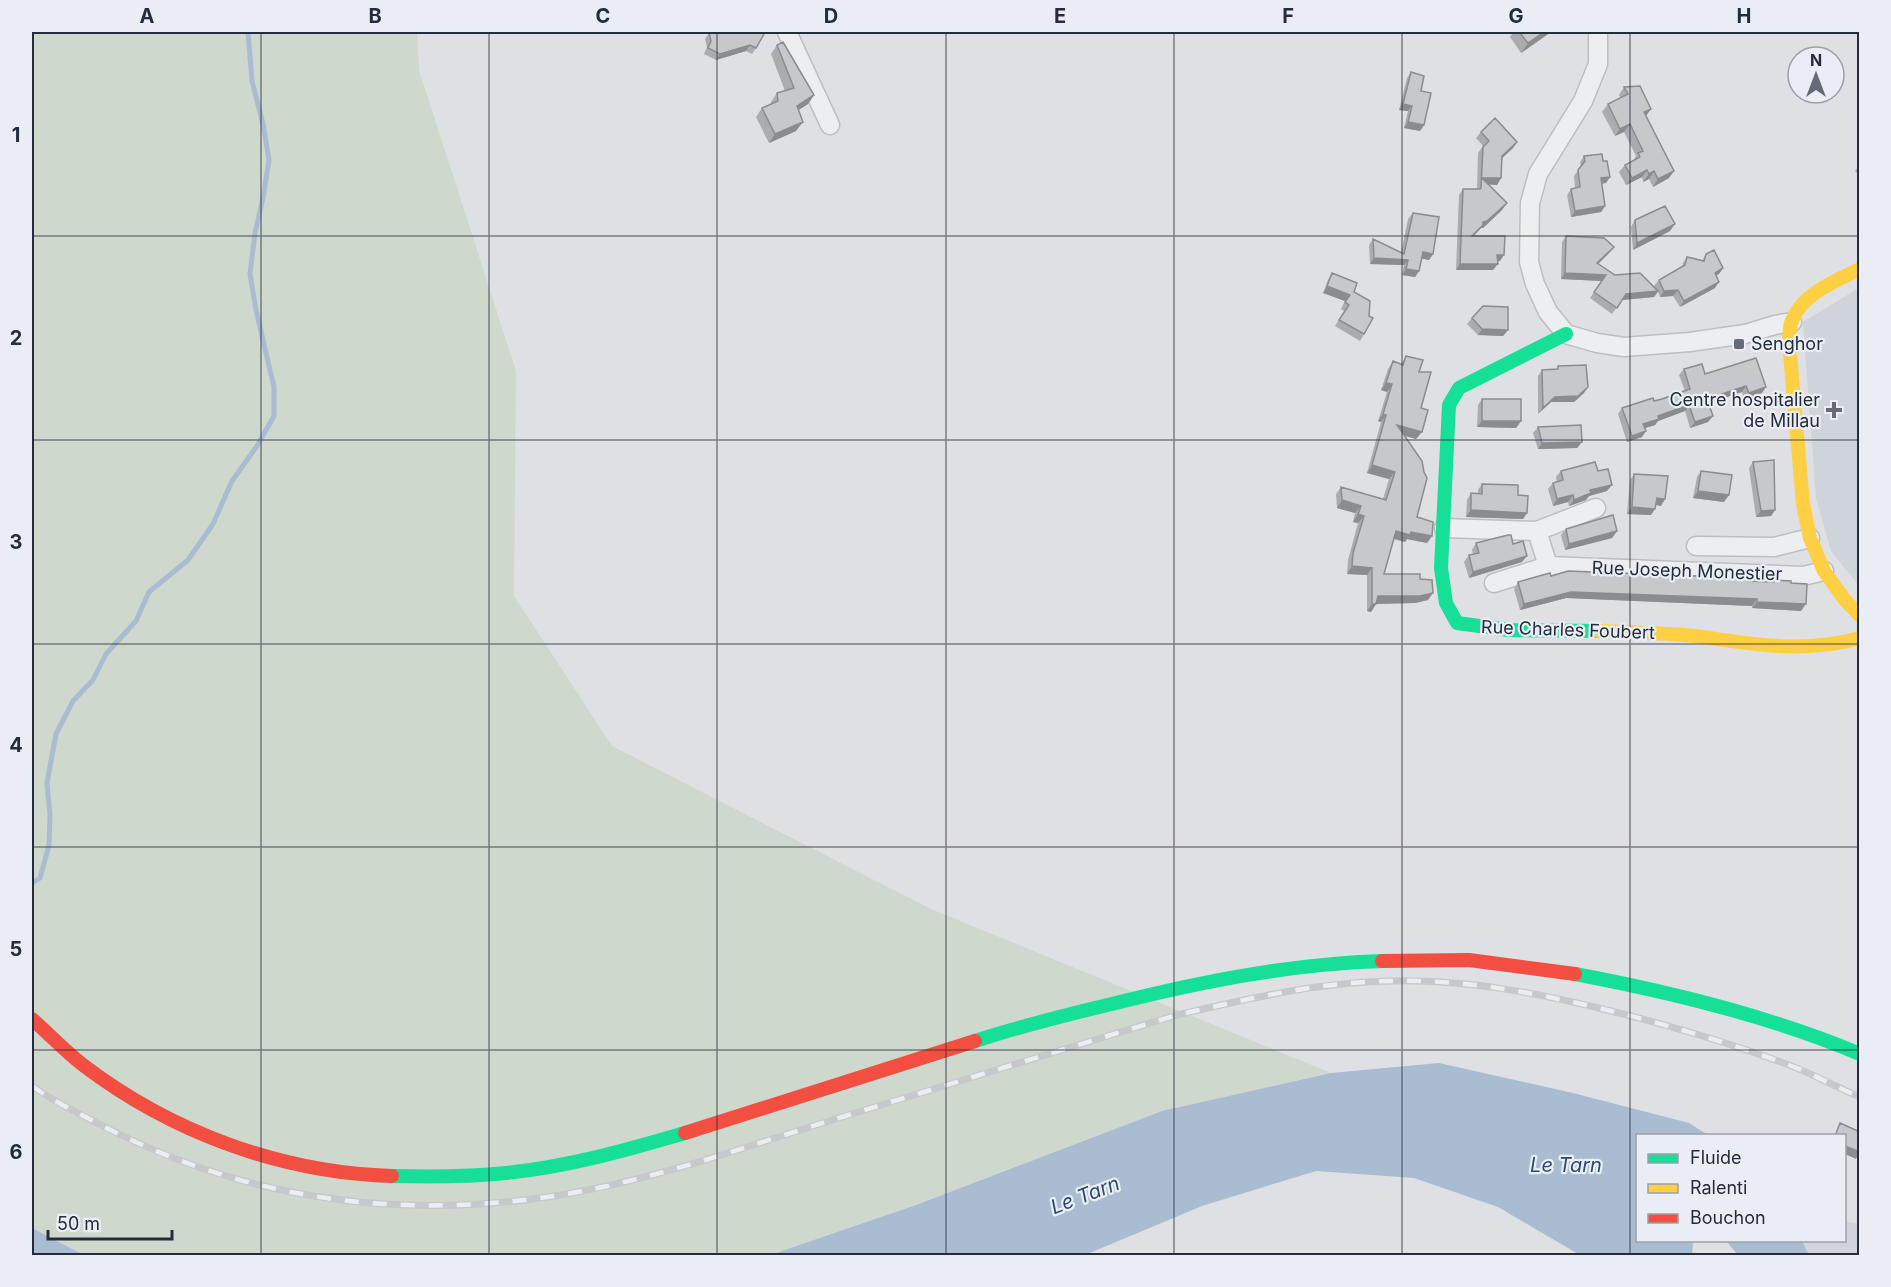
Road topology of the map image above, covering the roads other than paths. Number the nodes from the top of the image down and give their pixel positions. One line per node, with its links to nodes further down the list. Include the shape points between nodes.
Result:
1 (787, 32): 3 (street)
2 (1598, 32): 6 (street, via 1598,64 1583,101 1538,174 1530,203 1529,262 1535,284 1548,312)
3 (830, 125)
4 (1860, 269): 5 (main road, via 1815,292)
5 (1792, 322): 6 (street, via 1734,336 1624,347); 10 (main road, via 1789,342 1803,504)
6 (1566, 334): 8 (main road, Rue Charles Foubert, via 1459,388 1449,405)
7 (1596, 508): 9 (street)
8 (1444, 528): 9 (street); 16 (main road, Rue Charles Foubert, via 1441,568 1446,603 1457,623 1475,628 1671,634 1810,647)
9 (1537, 531): 12 (street)
10 (1810, 538): 11 (street, via 1774,547); 13 (main road)
11 (1696, 546)
12 (1548, 566): 13 (street, Rue Joseph Monestier, via 1803,576); 14 (street, Rue Joseph Monestier)
13 (1824, 571): 15 (main road)
14 (1494, 583)
15 (1860, 616)
16 (1860, 638)
17 (32, 1019): 18 (main road, via 49,1037 127,1096 169,1121 221,1144 268,1159 329,1171 388,1176 510,1172 576,1160 666,1139 1010,1029 1225,978 1316,964 1464,959 1522,966 1600,979 1752,1016)
18 (1860, 1054)

